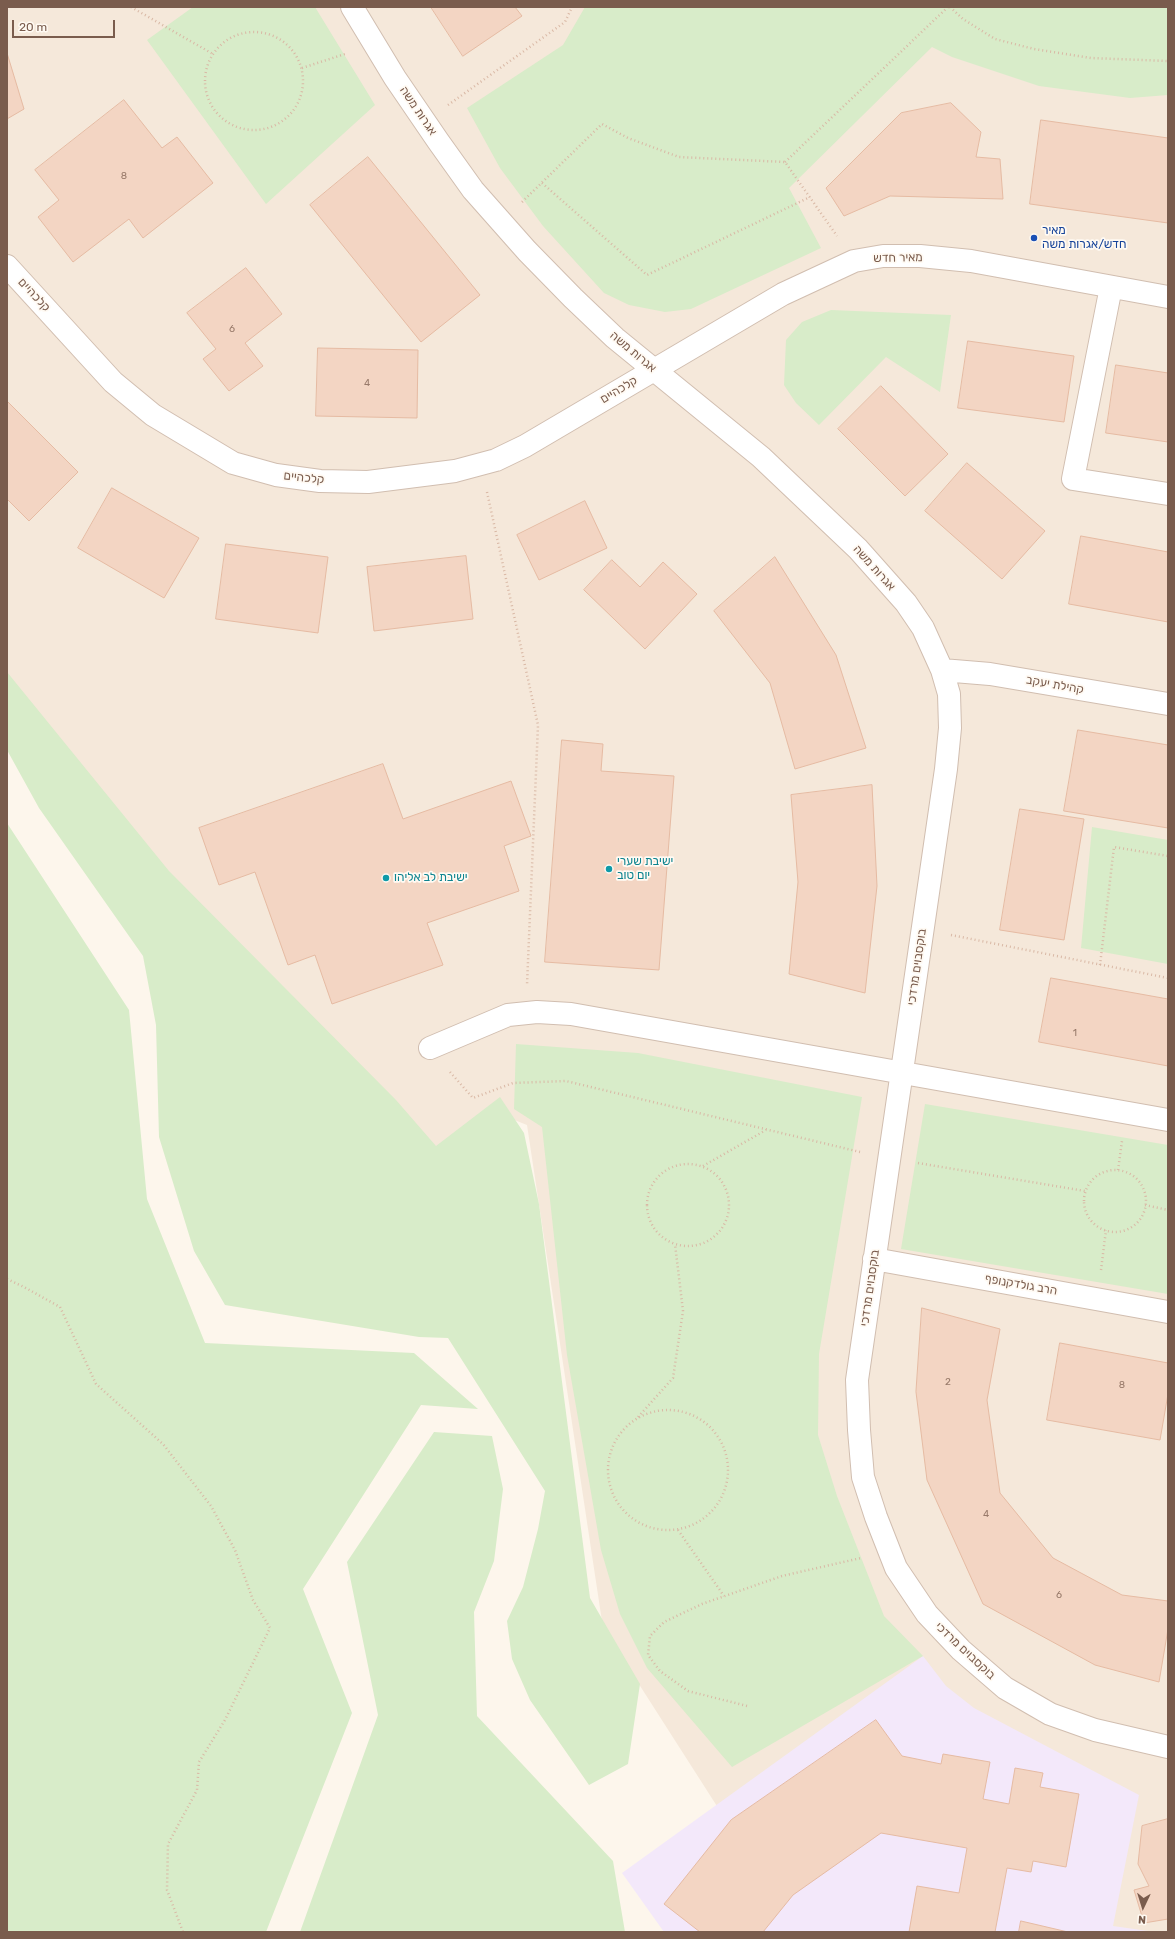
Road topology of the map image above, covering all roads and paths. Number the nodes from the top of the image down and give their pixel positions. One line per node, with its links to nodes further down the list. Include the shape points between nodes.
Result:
1 (130, 7): 6 (path)
2 (352, 7): 5 (street, אגרות משה)
3 (572, 7): 9 (path, via 565,22)
4 (949, 7): 7 (path, via 995,39 1034,49 1091,58); 10 (path)
5 (374, 44): 8 (path); 9 (street, אגרות משה)
6 (213, 54): 8 (path, via 236,35 253,32 269,35 283,42); 8 (path, via 206,70 206,88 211,105 222,119 238,127 256,130 273,127 287,118 298,104 303,84)
7 (1168, 60)
8 (302, 68)
9 (425, 121): 13 (street, אגרות משה, via 473,190)
10 (785, 162): 11 (path, via 678,157 628,138 602,124); 12 (path)
11 (542, 183): 12 (path, via 647,274); 13 (path)
12 (810, 197): 14 (path)
13 (502, 222): 18 (street, אגרות משה, via 573,298 615,338)
14 (854, 261): 16 (street, מאיר חדש, via 883,256 920,256 971,261); 18 (street, מאיר חדש, via 783,294)
15 (7, 266): 19 (street, קלכהיים, via 113,382 153,415 233,462 276,475 320,481 368,482 455,471)
16 (1111, 287): 17 (street, מאיר חדש); 20 (street, via 1073,479)
17 (1168, 297)
18 (653, 369): 19 (street, קלכהיים, via 525,446); 21 (street, אגרות משה, via 761,457 858,549 906,603 922,628)
19 (481, 464): 27 (path, via 538,725)
20 (1168, 494)
21 (942, 670): 22 (street, קהילת יעקב, via 990,674); 24 (street, בוקסבוים מרדכי, via 949,694 950,728)
22 (1168, 704)
23 (1168, 856): 25 (path, via 1114,847)
24 (923, 929): 25 (path); 29 (street, בוקסבוים מרדכי)
25 (1100, 965): 26 (path)
26 (1168, 978)
27 (526, 1012): 28 (street, via 508,1015); 29 (street, via 571,1014)
28 (430, 1048): 31 (path, via 473,1098 513,1083 566,1081)
29 (902, 1073): 30 (street); 32 (street, בוקסבוים מרדכי)
30 (1168, 1120)
31 (766, 1130): 32 (path); 33 (path)
32 (889, 1159): 34 (path); 39 (street, בוקסבוים מרדכי)
33 (703, 1166): 38 (path, via 723,1183 729,1196 730,1210 725,1224 716,1236 704,1244); 38 (path, via 674,1166 662,1173 647,1197 647,1212 652,1226 661,1236)
34 (1085, 1191): 35 (path, via 1092,1179 1100,1173 1122,1170 1134,1176 1141,1184); 37 (path, via 1086,1212 1092,1222)
35 (1146, 1205): 36 (path); 37 (path, via 1143,1215 1127,1229 1117,1232)
36 (1168, 1210)
37 (1106, 1230): 41 (path)
38 (675, 1244): 43 (path, via 683,1311 673,1378)
39 (874, 1259): 41 (street, הרב גולדקנופף); 45 (street, בוקסבוים מרדכי, via 857,1380 859,1430 863,1477)
40 (7, 1279): 49 (path, via 60,1308 96,1384 163,1444 211,1506 235,1550 253,1600 270,1628 225,1720 199,1762 197,1790 168,1844 167,1890)
41 (1098, 1299): 42 (street, הרב גולדקנופף)
42 (1168, 1312)
43 (636, 1419): 44 (path, via 621,1432 610,1451 607,1467 610,1488 619,1506 635,1521 654,1530); 44 (path, via 656,1411 679,1410 699,1417 715,1431 726,1449 729,1471 725,1492 715,1510 698,1523)
44 (678, 1530): 46 (path)
45 (890, 1551): 46 (path, via 782,1576); 48 (street, בוקסבוים מרדכי, via 896,1568 927,1614 961,1650 1005,1688 1050,1714 1095,1730)
46 (724, 1596): 47 (path, via 664,1622 650,1636 648,1655 660,1671 688,1691)
47 (747, 1706)
48 (1168, 1747)
49 (183, 1932)

